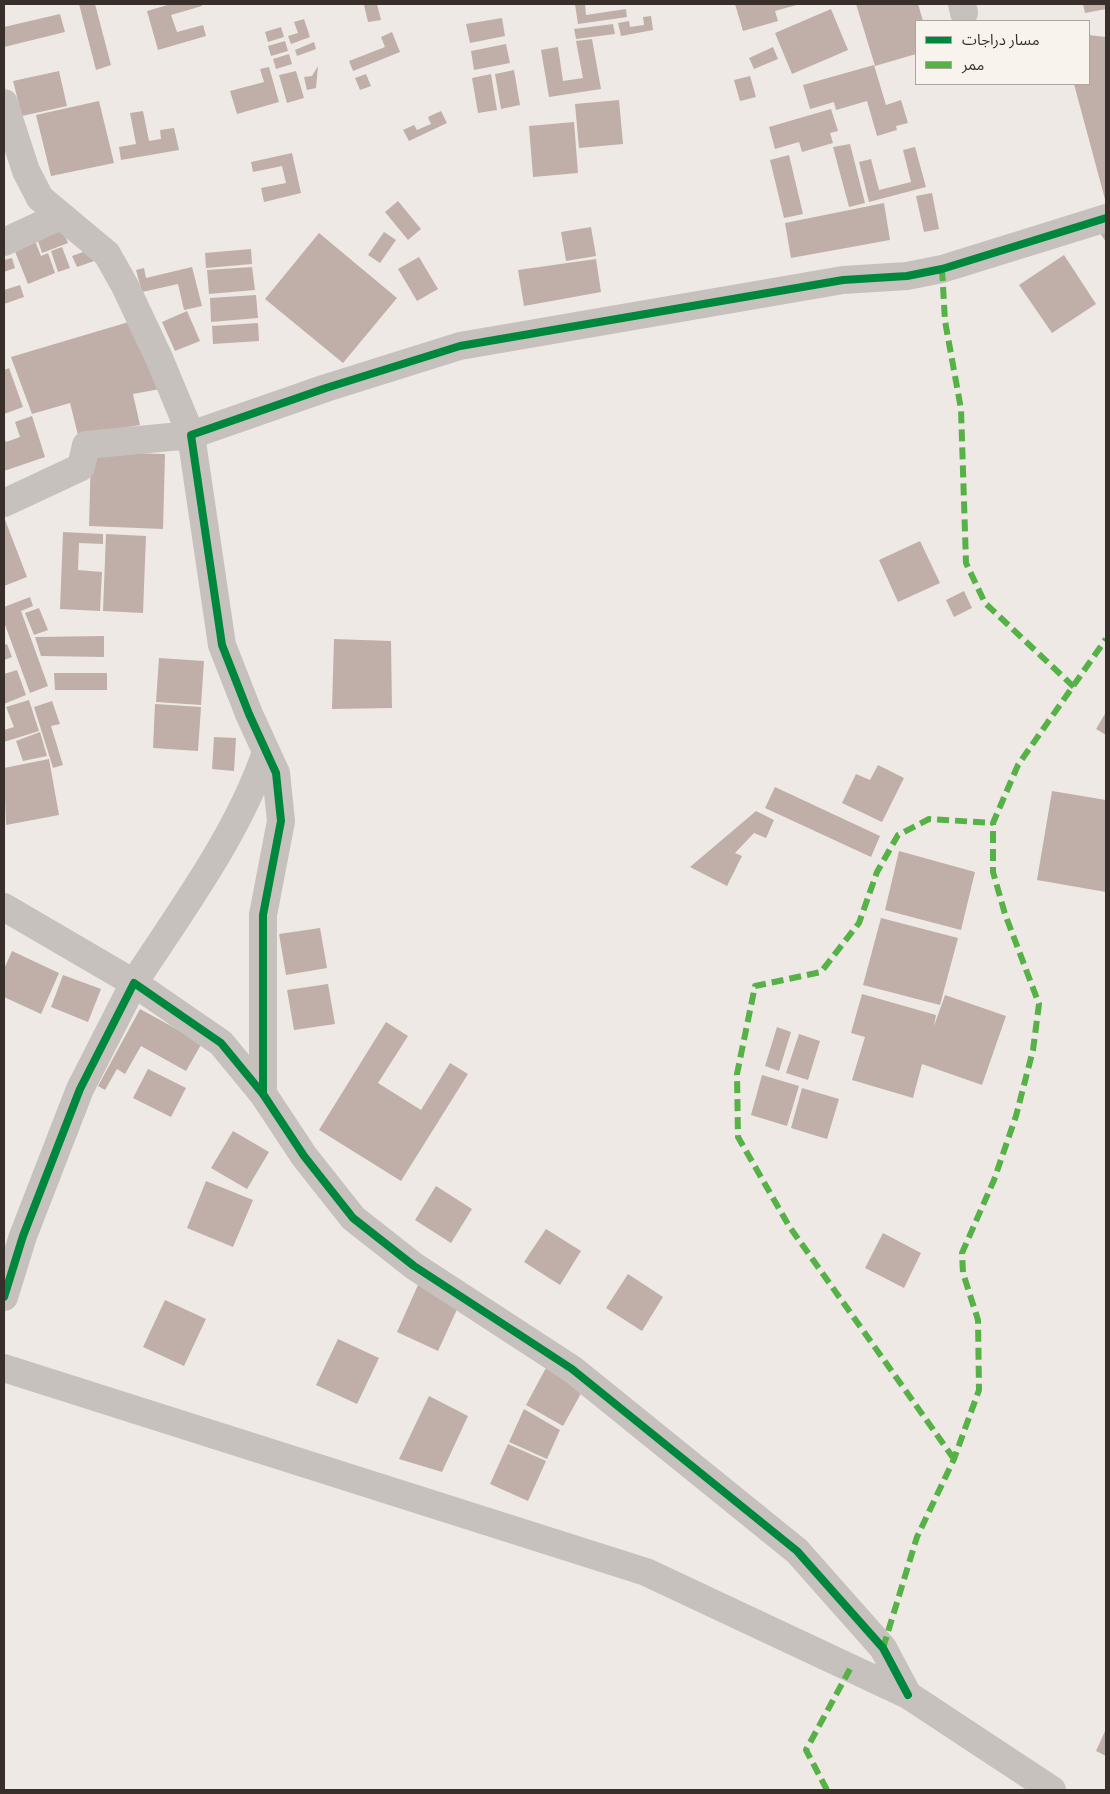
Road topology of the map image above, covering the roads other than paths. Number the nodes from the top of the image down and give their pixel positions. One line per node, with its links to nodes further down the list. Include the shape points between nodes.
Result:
1 (4, 103): 2 (street, via 26,171 40,198)
2 (60, 216): 4 (street); 5 (street, via 107,254 160,358)
3 (1106, 218): 5 (street, via 942,269 907,276 843,280 460,346 326,388)
4 (4, 242)
5 (191, 436): 6 (street, via 86,445 81,467); 7 (street, via 222,645)
6 (4, 503)
7 (266, 752): 9 (street, via 255,784 214,862); 10 (street, via 276,773 281,821 263,915)
8 (4, 907): 9 (street)
9 (134, 983): 10 (street, via 221,1043); 11 (street, via 80,1089 23,1236)
10 (263, 1094): 13 (street, via 304,1156 353,1218 414,1266 572,1370 797,1551 884,1648)
11 (4, 1297)
12 (4, 1368): 13 (street, via 646,1572)
13 (908, 1695): 14 (street)
14 (1052, 1790)

